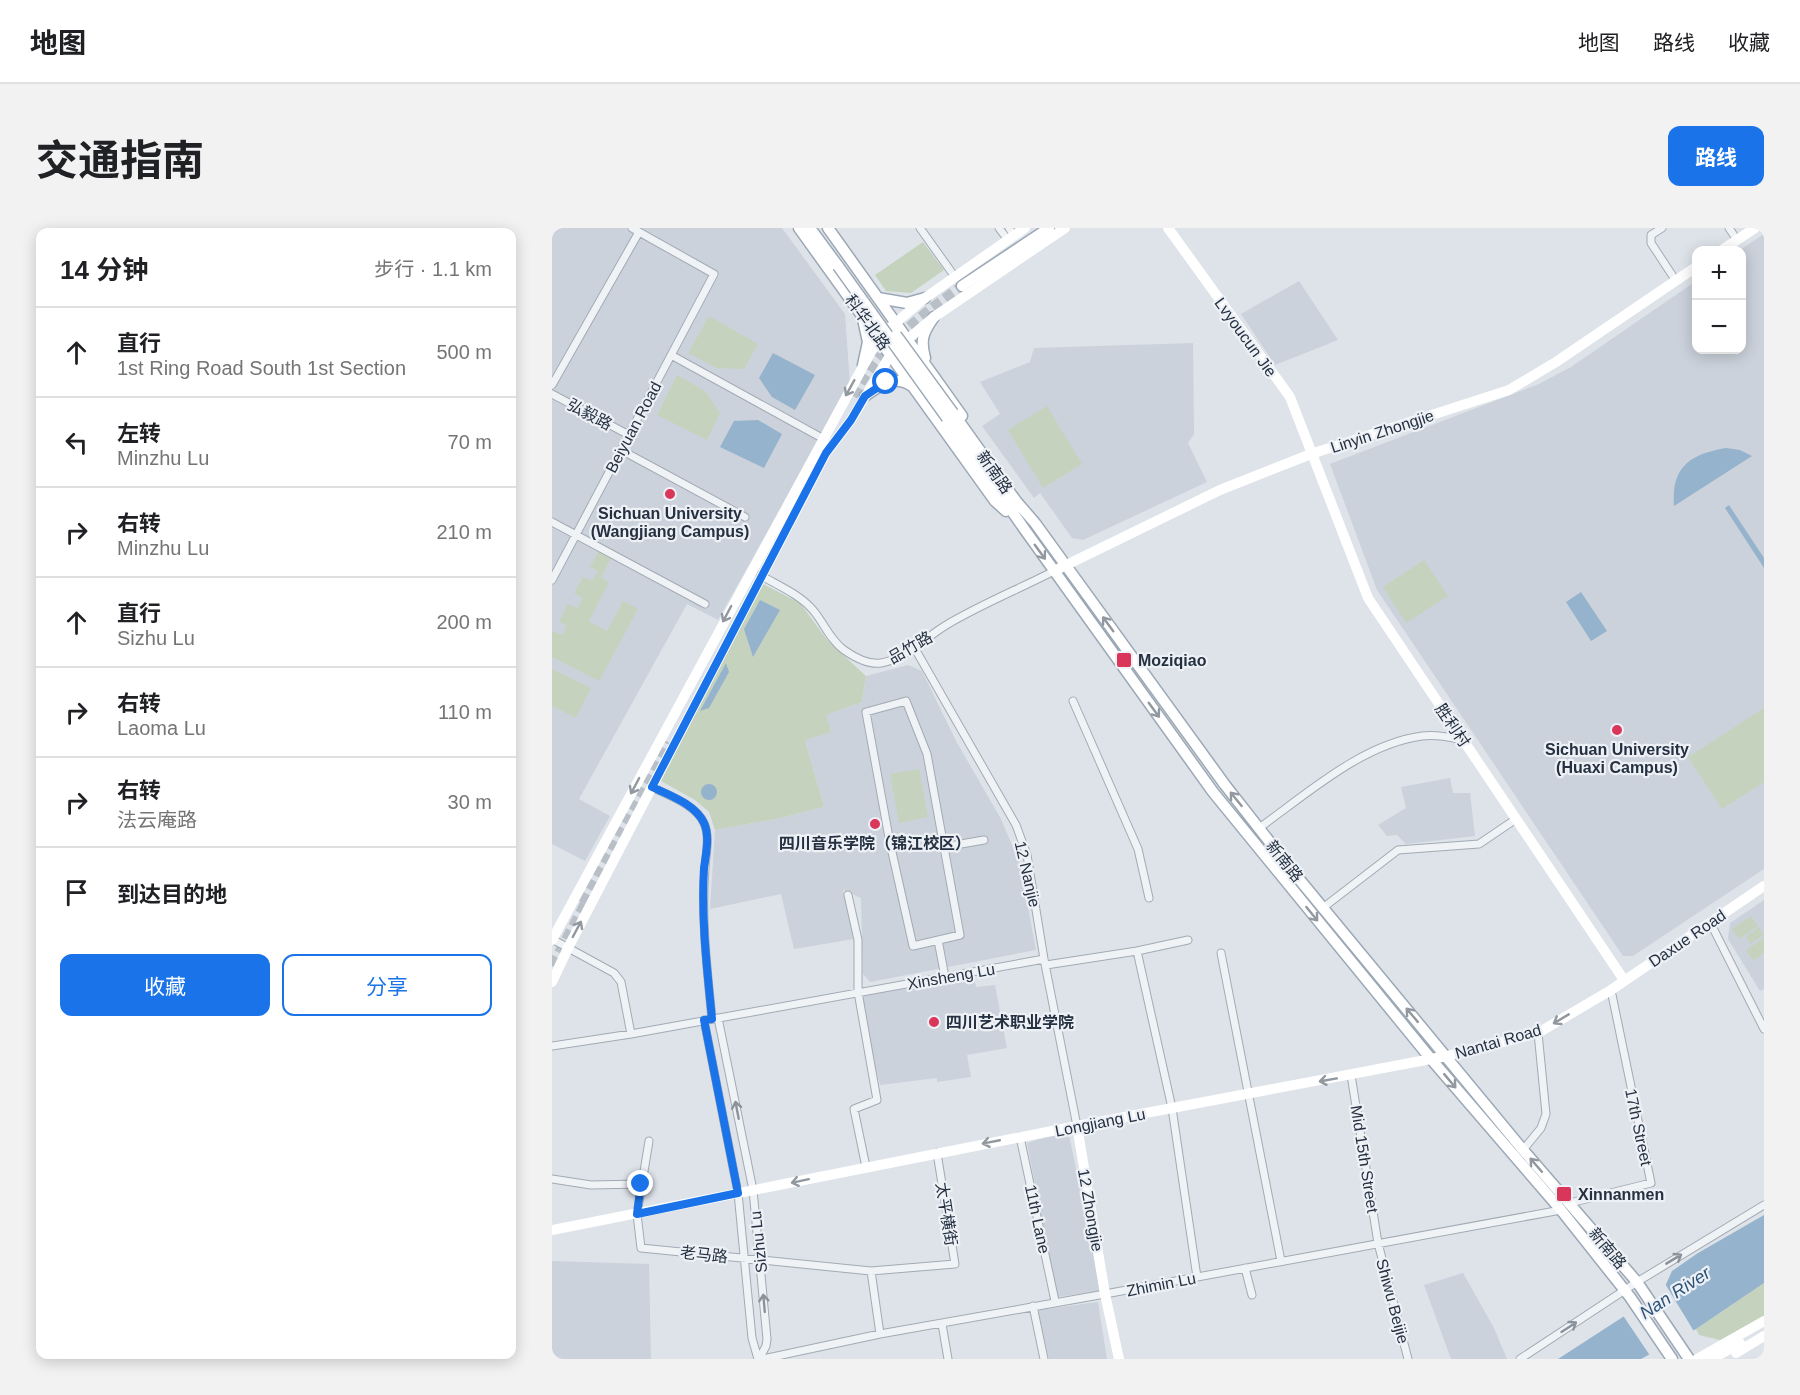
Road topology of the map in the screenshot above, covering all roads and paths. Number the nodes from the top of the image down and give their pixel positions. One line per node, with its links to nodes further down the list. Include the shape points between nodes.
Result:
1 (799, 228): 26 (main road, 科华北路)
2 (810, 228): 19 (main road, 科华北路)
3 (818, 228): 19 (main road, 科华北路)
4 (828, 228): 24 (main road, 科华北路)
5 (920, 228): 22 (street)
6 (999, 228): 16 (street)
7 (1025, 228): 16 (main road)
8 (1040, 228): 22 (main road)
9 (1049, 228): 22 (main road)
10 (1065, 228): 25 (main road)
11 (1168, 228): 45 (main road, Lvyoucun Jie, via 1290,397)
12 (1662, 228): 21 (street, via 1651,235 1651,243)
13 (1729, 228): 17 (street)
14 (1755, 228): 17 (main road)
15 (636, 230): 32 (street, Beiyuan Road, via 714,274); 35 (street)
16 (1010, 235): 22 (main road)
17 (1737, 240): 18 (main road)
18 (1728, 246)
19 (840, 264): 41 (main road, 科华北路, bridge)
20 (1692, 270): 21 (main road, Linyin Zhongjie)
21 (1676, 281): 45 (main road, Linyin Zhongjie, via 1509,390)
22 (956, 282): 23 (main road); 25 (main road, via 944,288 949,300)
23 (925, 298): 24 (main road, via 908,303); 28 (main road)
24 (880, 301): 26 (main road, via 884,313 880,321 873,324); 28 (main road, 科华北路)
25 (955, 302): 27 (main road)
26 (865, 317): 29 (main road, 科华北路); 34 (main road, via 868,342)
27 (934, 317): 30 (main road); 33 (main road, via 921,344)
28 (896, 323): 29 (main road); 30 (main road, 科华北路)
29 (879, 337): 31 (main road, 科华北路); 34 (main road)
30 (908, 339): 31 (main road); 33 (main road, 科华北路)
31 (891, 354): 36 (main road, 科华北路); 39 (main road)
32 (671, 355): 42 (street, Beiyuan Road); 43 (street)
33 (926, 364): 38 (main road, 科华北路)
34 (863, 365): 43 (main road, one-way to 43)
35 (552, 385)
36 (915, 387): 39 (main road, via 891,380); 40 (main road, 科华北路)
37 (552, 394): 42 (street, 弘毅路)
38 (947, 395): 40 (main road, via 938,386 929,388 925,395); 48 (main road, 科华北路)
39 (865, 396): 53 (main road, via 826,453)
40 (930, 408): 49 (main road, 科华北路, via 995,501)
41 (950, 415): 48 (main road, 新南路); 49 (main road, 新南路)
42 (629, 435): 44 (street, Beiyuan Road)
43 (822, 438): 53 (main road)
44 (621, 450): 46 (street); 50 (street, Beiyuan Road)
45 (1311, 454): 51 (main road, Linyin Zhongjie, via 1220,490); 58 (main road, 胜利村, via 1368,598)
46 (745, 517)
47 (552, 522): 50 (street)
48 (1035, 523): 51 (main road, 新南路)
49 (1024, 530): 52 (main road, 新南路, one-way to 52)
50 (576, 534): 54 (street, Beiyuan Road); 55 (street)
51 (1065, 565): 52 (main road, Linyin Zhongjie); 61 (main road, 新南路, one-way to 51)
52 (1054, 571): 56 (street, 品竹路, via 990,601); 87 (main road, 新南路, one-way to 87, via 1213,792)
53 (756, 573): 56 (street, 品竹路, via 802,599 836,643 860,660 882,663); 59 (main road); 69 (main road, one-way to 69)
54 (552, 580)
55 (705, 604)
56 (914, 647): 75 (street, 12 Nanjie, via 1016,825 1027,855)
57 (1073, 701): 66 (street, via 1138,849)
58 (1463, 740): 60 (main road, 胜利村); 61 (street, via 1431,735 1388,746 1349,765)
59 (652, 787): 72 (main road, one-way to 59); 81 (street, via 689,806 705,824 702,923)
60 (1516, 819): 67 (street, via 1479,844 1398,850); 77 (main road, 胜利村)
61 (1259, 828): 67 (main road, 新南路)
62 (984, 840): 63 (street)
63 (944, 847): 70 (street, via 960,935); 70 (street, via 927,754 906,701 866,712 913,946)
64 (1764, 886): 68 (main road, Daxue Road)
65 (848, 895): 80 (street, via 858,940)
66 (1149, 898)
67 (1324, 907): 86 (main road, 新南路, one-way to 67)
68 (1710, 922): 77 (main road, Daxue Road); 82 (street)
69 (552, 940): 72 (street)
70 (938, 940): 76 (street)
71 (1188, 940): 73 (street, Xinsheng Lu)
72 (567, 948): 78 (main road); 84 (street, via 614,973 621,982)
73 (1137, 951): 75 (street, Xinsheng Lu); 90 (street)
74 (1221, 953): 89 (street)
75 (1045, 962): 76 (street, Xinsheng Lu); 91 (street, 12 Nanjie)
76 (945, 976): 80 (street, Xinsheng Lu)
77 (1624, 980): 79 (main road, Daxue Road)
78 (552, 982)
79 (1611, 990): 83 (main road, Nantai Road, one-way to 83); 102 (street, 17th Street, via 1651,1183)
80 (858, 992): 81 (street, Xinsheng Lu); 96 (street, via 877,1100 854,1109)
81 (712, 1019): 84 (street, Xinsheng Lu); 99 (street, Sizhu Lu, one-way to 81); 100 (street, Sizhu Lu)
82 (1764, 1029)
83 (1538, 1033): 86 (main road, Nantai Road); 94 (street, via 1546,1114 1541,1128)
84 (631, 1034): 85 (street, Xinsheng Lu)
85 (552, 1046)
86 (1447, 1056): 87 (main road, Longjiang Lu); 94 (main road, 新南路)
87 (1431, 1059): 88 (main road, Longjiang Lu); 102 (main road, 新南路, one-way to 102)
88 (1351, 1075): 89 (main road, Longjiang Lu, one-way to 89); 105 (street, Mid 15th Street)
89 (1249, 1094): 90 (main road, Longjiang Lu); 108 (street)
90 (1172, 1108): 91 (main road, Longjiang Lu); 111 (street)
91 (1077, 1126): 92 (main road, Longjiang Lu); 114 (main road, 12 Zhongjie)
92 (1020, 1137): 95 (main road, Longjiang Lu, one-way to 95); 116 (street, 11th Lane)
93 (649, 1140): 98 (street)
94 (1523, 1150): 102 (main road, 新南路, one-way to 94)
95 (938, 1153): 96 (main road, Longjiang Lu); 110 (street, 太平横街, via 955,1263)
96 (866, 1167): 99 (main road, Longjiang Lu, one-way to 99)
97 (552, 1179): 98 (street, via 591,1185)
98 (641, 1184): 103 (street)
99 (753, 1190): 100 (main road, Longjiang Lu); 107 (street, Sizhu Lu)
100 (738, 1193): 103 (main road, Longjiang Lu); 106 (street, Sizhu Lu)
101 (1764, 1205): 112 (street, one-way to 101)
102 (1565, 1207): 105 (street, Zhimin Lu); 112 (main road, 新南路); 113 (main road, 新南路)
103 (637, 1214): 104 (main road, Longjiang Lu); 106 (street, 老马路, via 641,1248)
104 (552, 1230)
105 (1378, 1243): 108 (street, Zhimin Lu); 131 (street, Shiwu Beijie)
106 (744, 1258): 107 (street, 老马路); 127 (street, Sizhu Lu, via 752,1338)
107 (760, 1260): 110 (street, 老马路); 127 (street, Sizhu Lu, one-way to 107, via 767,1339)
108 (1281, 1261): 109 (street, Zhimin Lu)
109 (1245, 1268): 111 (street, Zhimin Lu); 115 (street)
110 (872, 1271): 121 (street)
111 (1197, 1277): 114 (street, Zhimin Lu)
112 (1640, 1286): 113 (street); 124 (main road, 新南路)
113 (1627, 1293): 126 (main road, 新南路); 132 (street, one-way to 113)
114 (1105, 1294): 116 (street, Zhimin Lu); 130 (main road, 12 Zhongjie)
115 (1252, 1295)
116 (1055, 1301): 117 (street, Zhimin Lu)
117 (1033, 1306): 119 (street, Zhimin Lu); 129 (street)
118 (1764, 1321): 125 (main road)
119 (942, 1324): 121 (street, Zhimin Lu); 128 (street)
120 (1764, 1329): 125 (main road)
121 (880, 1334): 127 (street, Zhimin Lu)
122 (1764, 1336): 134 (main road)
123 (1764, 1344): 135 (main road)
124 (1686, 1354)
125 (1708, 1357): 133 (main road)
126 (1671, 1358)
127 (760, 1359)
128 (948, 1359)
129 (1044, 1359)
130 (1119, 1359)
131 (1408, 1359)
132 (1520, 1359)
133 (1696, 1359)
134 (1725, 1359)
135 (1739, 1359)

